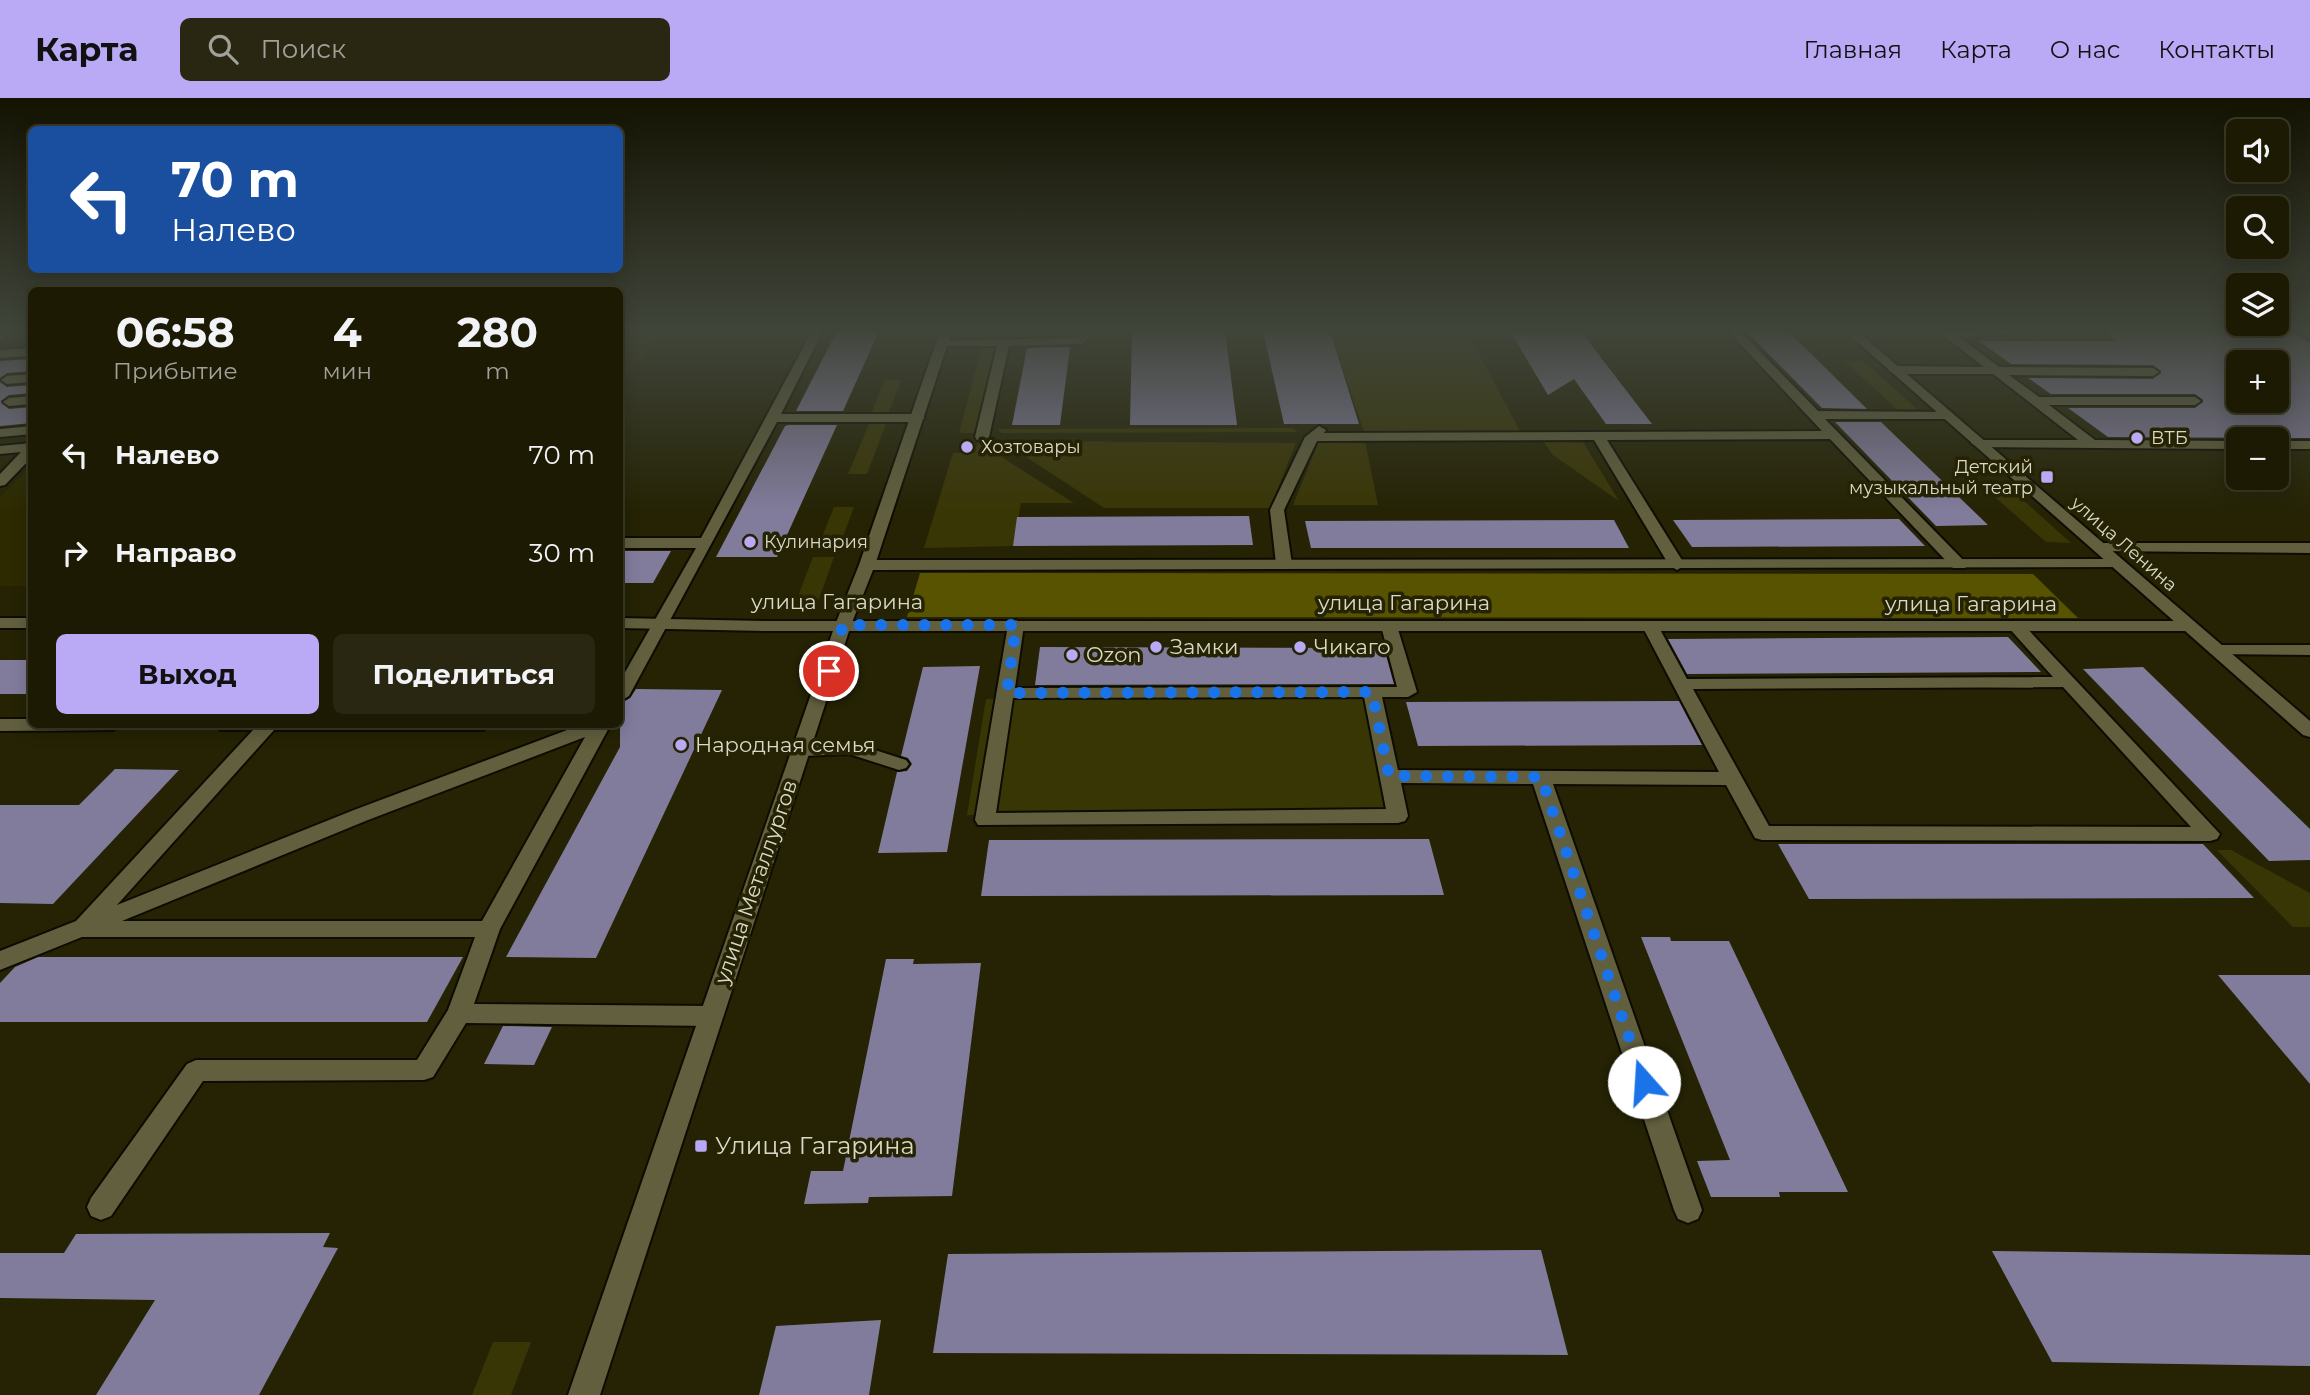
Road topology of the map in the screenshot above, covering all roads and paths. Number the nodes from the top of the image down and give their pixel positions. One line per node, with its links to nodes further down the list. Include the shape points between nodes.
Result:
1 (787, 392): 13 (street)
2 (926, 392): 14 (street, улица Металлургов)
3 (993, 392): 18 (street)
4 (1792, 392): 11 (street)
5 (1919, 392): 12 (street, улица Ленина)
6 (2021, 392): 8 (street)
7 (28, 400): 10 (street)
8 (2034, 401): 9 (street); 21 (street)
9 (2195, 401)
10 (9, 402)
11 (1815, 415): 12 (street); 17 (street)
12 (1946, 415): 20 (street, улица Ленина)
13 (773, 418): 14 (street); 30 (street)
14 (918, 418): 35 (street, улица Металлургов)
15 (28, 430): 16 (street)
16 (0, 433)
17 (1833, 435): 19 (street); 37 (street)
18 (982, 437)
19 (1599, 437): 33 (street, via 1315,434 1277,510); 36 (street)
20 (1978, 443): 21 (street); 31 (street, улица Ленина)
21 (2092, 444): 22 (street)
22 (2226, 445)
23 (2289, 445): 24 (street)
24 (2310, 445)
25 (28, 448): 26 (street)
26 (0, 450)
27 (28, 452): 28 (street)
28 (0, 482)
29 (623, 543): 30 (street)
30 (706, 543): 41 (street)
31 (2100, 548): 32 (street); 34 (street, улица Ленина)
32 (2310, 548)
33 (1284, 564): 35 (street, улица Гагарина); 36 (street, улица Гагарина)
34 (2117, 564): 37 (street, улица Гагарина); 46 (street, улица Ленина)
35 (867, 565): 42 (street, улица Металлургов)
36 (1677, 565): 37 (street, улица Гагарина)
37 (1959, 565)
38 (0, 623): 39 (street)
39 (28, 623)
40 (623, 623): 41 (street, улица Гагарина)
41 (660, 623): 42 (street, улица Гагарина); 52 (street)
42 (843, 625): 43 (street, улица Гагарина); 61 (street, улица Металлургов)
43 (1016, 625): 44 (street, улица Гагарина); 54 (street)
44 (1389, 626): 45 (street, улица Гагарина); 53 (street, via 1408,692)
45 (1650, 626): 47 (street, улица Гагарина); 51 (street)
46 (2188, 626): 47 (street, улица Гагарина); 48 (street, улица Ленина)
47 (2016, 627): 50 (lane)
48 (2217, 650): 49 (lane); 60 (street, улица Ленина)
49 (2310, 650)
50 (2068, 682): 51 (street); 65 (lane, via 2210,834 1762,833)
51 (1682, 684): 65 (street)
52 (623, 691)
53 (1372, 692): 54 (street); 63 (street)
54 (1007, 693): 63 (street, via 985,820 1398,816)
55 (0, 725): 56 (street)
56 (28, 725)
57 (265, 728): 66 (street)
58 (591, 728): 66 (street, via 361,815)
59 (600, 728): 67 (street)
60 (2310, 731)
61 (802, 750): 62 (street, via 850,748); 70 (street, улица Металлургов)
62 (899, 764)
63 (1389, 776): 64 (street)
64 (1541, 777): 65 (street); 72 (street)
65 (1733, 779)
66 (82, 929): 67 (street); 68 (street)
67 (489, 929): 69 (street)
68 (0, 961)
69 (459, 1013): 70 (street); 71 (street, via 424,1070 196,1071)
70 (710, 1016): 73 (street, улица Металлургов)
71 (101, 1207)
72 (1688, 1210)
73 (584, 1395)

